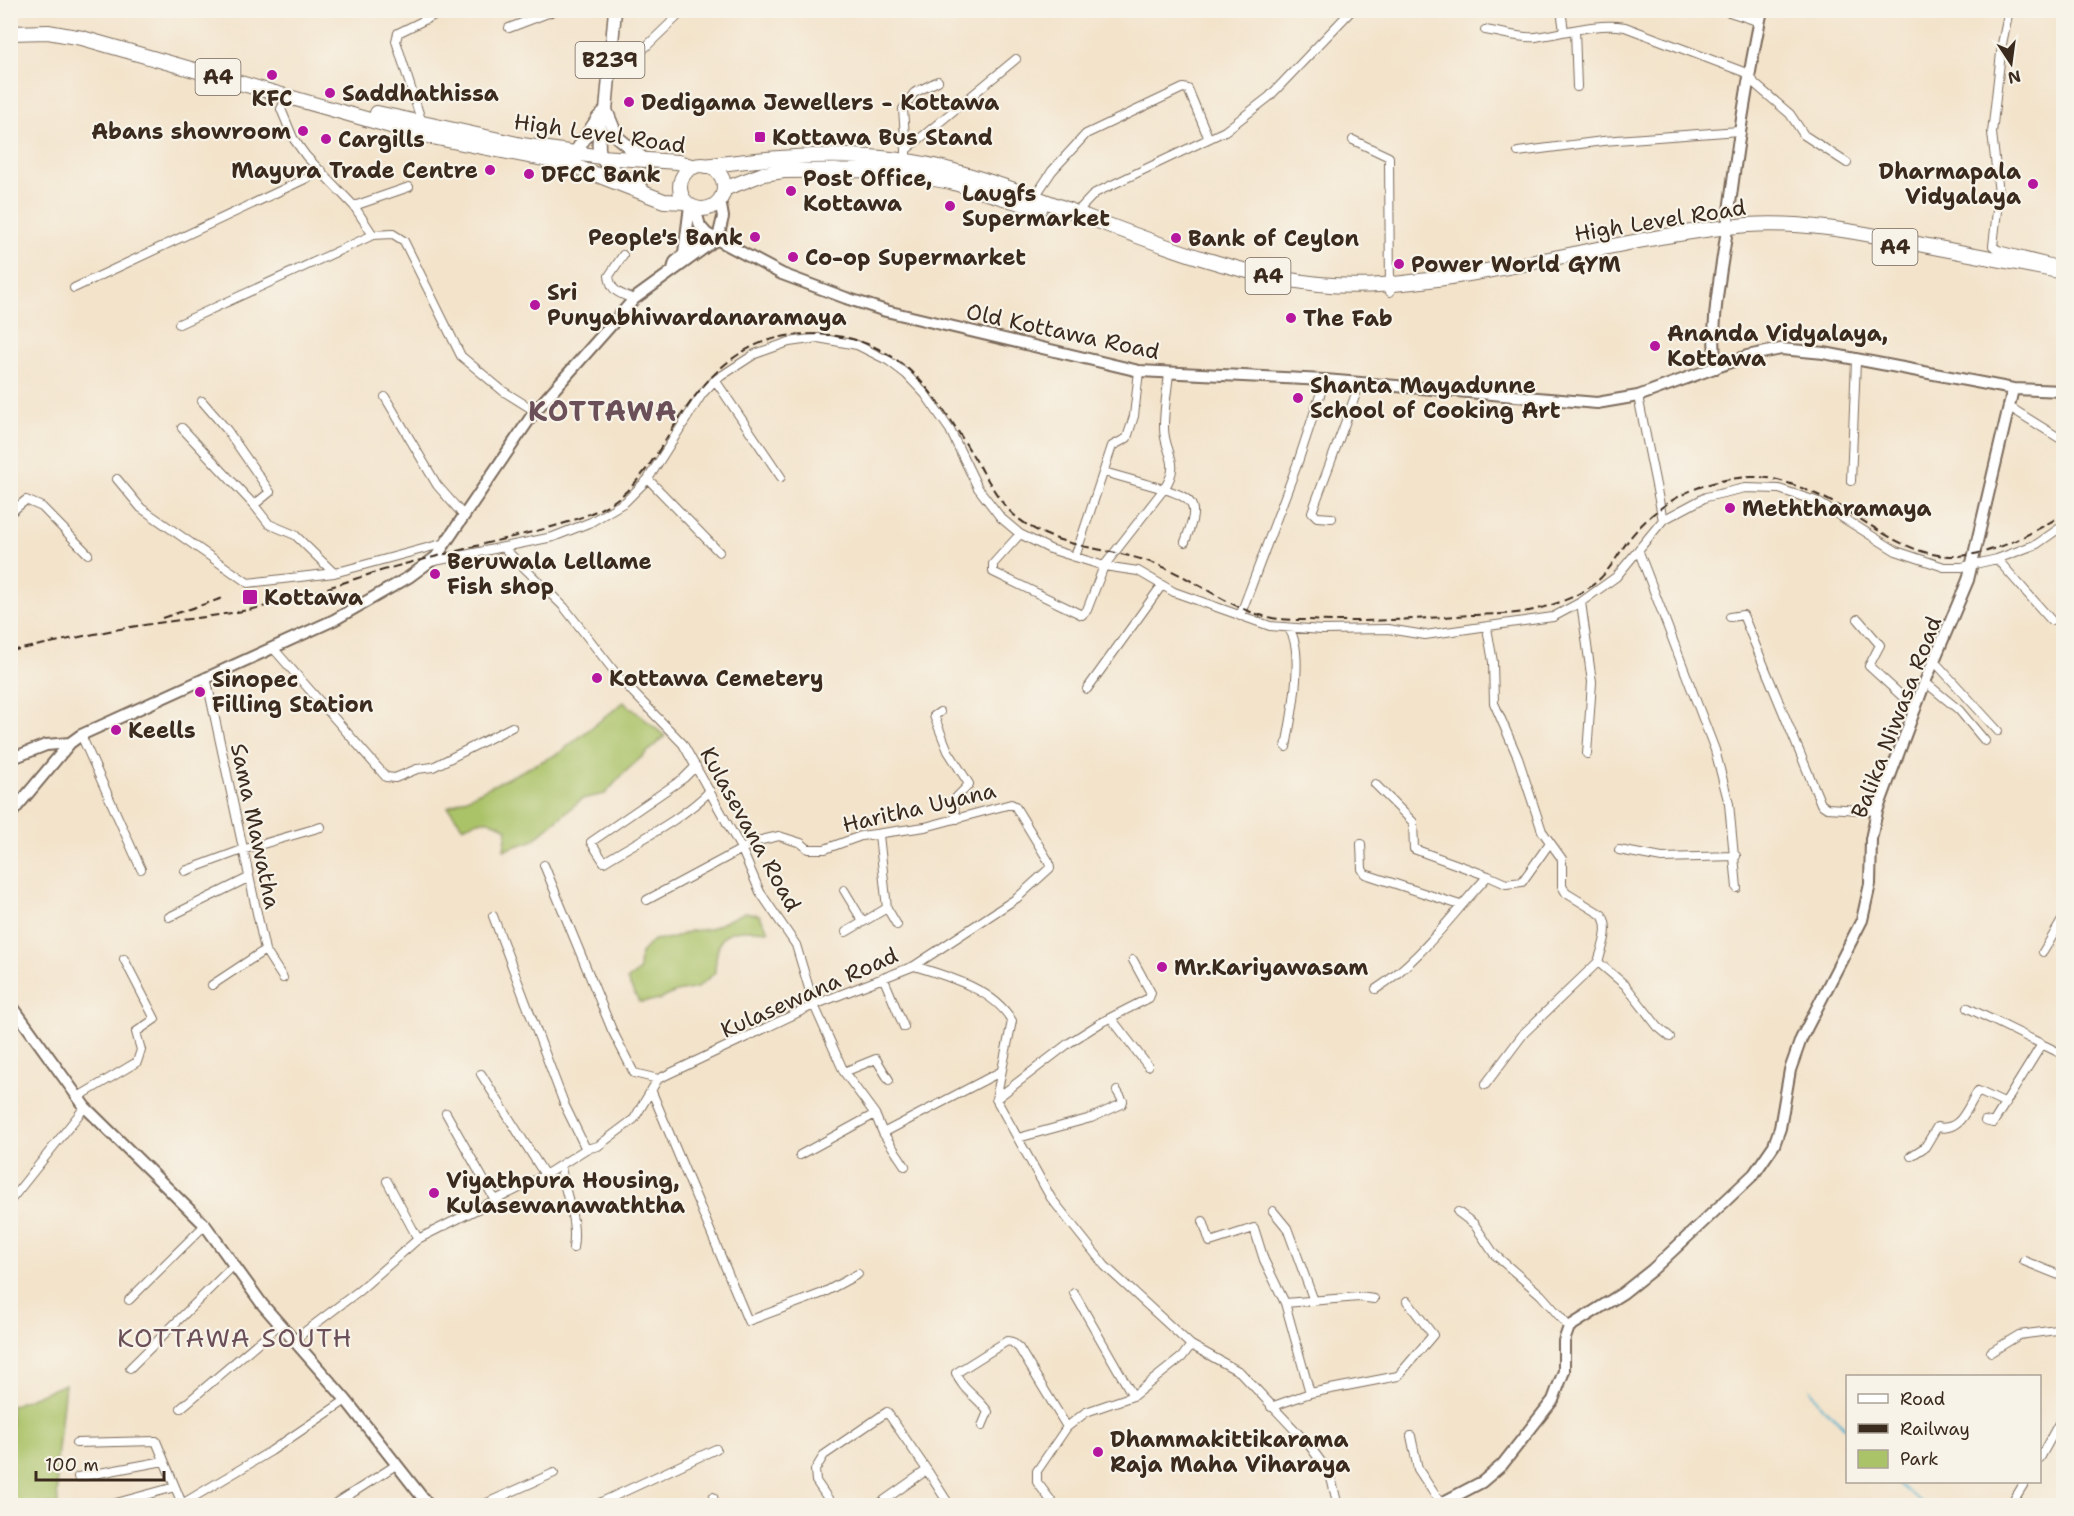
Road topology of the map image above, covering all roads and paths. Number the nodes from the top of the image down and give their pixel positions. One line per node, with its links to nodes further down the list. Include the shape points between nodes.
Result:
1 (445, 10): 23 (street, via 398,33 396,41)
2 (556, 10): 11 (street)
3 (615, 10): 18 (main road, B239)
4 (684, 10): 18 (street, via 629,63)
5 (1352, 10): 25 (street, via 1269,97 1225,131)
6 (1561, 10): 14 (street)
7 (1723, 10): 9 (street)
8 (2009, 10): 48 (street, via 1992,133 1999,193 1993,246)
9 (1761, 16): 17 (street)
10 (10, 26): 23 (highway, High Level Road / A4, via 61,28 343,106)
11 (508, 28)
12 (1485, 30): 14 (street, via 1534,37)
13 (1575, 30): 14 (street); 17 (street, via 1625,27); 20 (street)
14 (1564, 31)
15 (10, 33): 21 (highway, High Level Road / A4, via 48,32 82,38)
16 (1016, 59): 30 (street)
17 (1749, 74): 24 (street); 32 (street, via 1790,114 1804,135)
18 (608, 76): 22 (main road, B239)
19 (938, 81): 30 (street, via 914,93 903,109)
20 (1577, 87)
21 (287, 98): 34 (street, via 281,109 293,138); 36 (highway, High Level Road / A4, via 422,135 569,164)
22 (602, 114): 28 (main road, B239); 29 (main road, B239); 31 (main road, B239, via 617,137)
23 (422, 123): 28 (highway, High Level Road / A4)
24 (1739, 131): 27 (street); 42 (street)
25 (1208, 137): 38 (street, via 1188,89 1183,88 1086,134 1052,171); 41 (street, via 1095,193)
26 (1353, 140): 53 (street, via 1389,157)
27 (1518, 152)
28 (575, 153): 29 (highway, High Level Road / A4)
29 (601, 156): 31 (highway, High Level Road / A4); 36 (main road, via 613,171)
30 (906, 156): 33 (highway, High Level Road / A4, via 746,159); 38 (highway, High Level Road / A4)
31 (646, 161): 33 (highway, High Level Road / A4)
32 (1847, 163)
33 (699, 166): 37 (highway, via 721,176); 39 (highway, via 683,176 681,183 682,196)
34 (322, 171): 40 (street); 52 (street)
35 (409, 187): 40 (street)
36 (645, 193): 39 (highway, High Level Road / A4)
37 (722, 194): 39 (highway, via 709,208); 45 (street, via 723,217); 53 (highway, High Level Road / A4, via 763,174 784,171 903,171 1059,214 1150,249 1231,274 1322,291)
38 (1034, 198): 41 (highway, High Level Road / A4)
39 (690, 205): 43 (street); 46 (street)
40 (354, 206): 44 (street)
41 (1075, 214): 53 (highway, High Level Road / A4, via 1153,243 1275,278)
42 (1726, 231): 50 (highway, High Level Road / A4, via 1750,225 1820,227); 51 (highway, High Level Road / A4, via 1820,232); 53 (highway, High Level Road / A4, via 1508,274); 58 (street, via 1713,349)
43 (707, 234): 45 (street, Old Kottawa Road); 46 (street)
44 (373, 235): 55 (street); 70 (street, via 393,234 404,241 461,356 503,391)
45 (718, 238): 49 (street); 59 (street, Old Kottawa Road, via 782,274 876,308)
46 (684, 253): 49 (street)
47 (623, 255): 54 (street, via 609,276 610,284 615,292)
48 (2064, 266)
49 (673, 269): 54 (street)
50 (2064, 272)
51 (2064, 280)
52 (74, 288)
53 (1390, 289)
54 (634, 299): 70 (street)
55 (179, 324)
56 (2064, 345): 65 (street)
57 (1856, 360): 58 (street, Old Kottawa Road, via 1780,349); 64 (street, Old Kottawa Road); 77 (street)
58 (1716, 368): 66 (street, Old Kottawa Road)
59 (1139, 371): 60 (street, Old Kottawa Road); 73 (street, via 1134,416 1127,438 1112,447)
60 (1169, 374): 62 (street, Old Kottawa Road); 78 (street, via 1164,429 1174,463 1172,477)
61 (715, 380): 74 (street); 76 (street); 85 (street, via 755,354 789,342 818,338 857,345 889,361 925,394 950,430 978,489)
62 (1325, 380): 63 (street, Old Kottawa Road); 100 (street)
63 (1360, 383): 66 (street, Old Kottawa Road, via 1571,403); 82 (street, via 1312,513)
64 (2013, 388): 65 (street, Old Kottawa Road); 69 (street, Balika Niwasa Road)
65 (2062, 391)
66 (1638, 396): 83 (street)
67 (385, 397): 81 (street, via 437,485)
68 (202, 400): 79 (street, via 270,492)
69 (2008, 406): 72 (street); 95 (street, Balika Niwasa Road)
70 (535, 411): 81 (street)
71 (182, 429): 79 (street)
72 (2064, 441)
73 (1104, 472): 78 (street); 92 (street)
74 (781, 477)
75 (117, 479): 97 (street, via 141,508 248,583)
76 (648, 479): 88 (street, via 625,502 591,522); 89 (street)
77 (1851, 481)
78 (1164, 489): 86 (street, via 1186,496 1193,507); 96 (street)
79 (254, 505): 97 (street, via 269,524 295,535)
80 (10, 513): 91 (street, via 26,501 42,507)
81 (464, 516): 87 (street)
82 (1332, 518)
83 (1663, 520): 90 (street); 95 (street, via 1706,497 1745,488 1779,489 1816,501 1896,551 1944,567)
84 (2064, 525): 93 (street, via 2037,544)
85 (1020, 534): 92 (street); 96 (street, via 993,564 993,572 1082,615)
86 (1185, 542)
87 (445, 543): 94 (street); 97 (street)
88 (505, 549): 94 (street); 121 (street, Kulasevana Road, via 564,607 621,680 683,744)
89 (719, 552)
90 (1639, 552): 99 (street, via 1616,577); 134 (street, via 1715,750 1729,804)
91 (88, 554)
92 (1074, 557): 96 (street)
93 (1997, 559): 95 (street); 103 (street)
94 (428, 563): 106 (street, via 369,601)
95 (1972, 565): 107 (street, Balika Niwasa Road, via 1961,601)
96 (1104, 566): 98 (street, via 1138,572)
97 (334, 573)
98 (1162, 585): 100 (street); 110 (street)
99 (1581, 602): 105 (street, via 1553,617); 119 (street, via 1592,682)
100 (1240, 616): 104 (street)
101 (1730, 617): 124 (street, via 1743,615 1821,804 1827,808)
102 (1858, 619): 111 (street, via 1880,645 1869,666)
103 (2051, 620)
104 (1288, 628): 105 (street, via 1388,629 1425,635); 118 (street, via 1293,634 1297,682)
105 (1487, 628): 130 (street, via 1494,703)
106 (273, 648): 108 (street); 113 (street, via 386,777 433,767)
107 (1934, 661): 109 (street, Balika Niwasa Road); 114 (street)
108 (206, 677): 115 (street); 131 (street, Sama Mawatha)
109 (1925, 682): 111 (street, Balika Niwasa Road); 116 (street, via 1959,710)
110 (1087, 689)
111 (1916, 709): 124 (street, Balika Niwasa Road)
112 (940, 712): 126 (street, via 934,716 948,751 969,784 955,797)
113 (512, 727)
114 (1998, 731)
115 (81, 735): 117 (street); 136 (street)
116 (1985, 741)
117 (69, 743): 120 (street, via 46,745); 125 (street)
118 (1286, 747)
119 (1587, 754)
120 (10, 759)
121 (696, 766): 123 (street, Kulasevana Road); 123 (street, via 591,842 604,862 698,803)
122 (1375, 784): 138 (street, via 1413,822 1414,849)
123 (710, 791): 132 (street, Kulasevana Road)
124 (1877, 811): 213 (street, Balika Niwasa Road, via 1870,885 1862,920 1801,1040 1790,1070 1780,1128 1765,1161 1652,1270)
125 (10, 815)
126 (957, 819): 128 (street, Haritha Uyana); 156 (street, Haritha Uyana, via 1015,806 1050,868 1017,898)
127 (321, 828): 131 (street)
128 (879, 835): 132 (street, Haritha Uyana, via 861,836 825,849 808,849 779,836 757,841); 144 (street)
129 (1361, 844): 143 (street, via 1365,874)
130 (1549, 844): 138 (street, via 1522,882 1506,884); 155 (street, via 1562,859 1562,886 1566,893 1606,921)
131 (242, 850): 137 (street); 139 (street, Sama Mawatha)
132 (742, 850): 142 (street, Haritha Uyana); 162 (street, Kulasevana Road, via 760,892 796,945)
133 (1619, 850): 134 (street, via 1662,858)
134 (1736, 856): 140 (street)
135 (544, 865): 173 (street, via 612,1030 634,1073)
136 (141, 869)
137 (185, 871)
138 (1488, 876): 143 (street)
139 (248, 878): 146 (street); 151 (street, Sama Mawatha)
140 (1737, 888)
141 (844, 890): 148 (street)
142 (647, 900)
143 (1460, 905): 160 (street, via 1414,961)
144 (887, 908): 148 (street); 149 (street)
145 (493, 916): 187 (street, via 565,1106)
146 (169, 917)
147 (2064, 917): 152 (street)
148 (862, 920): 150 (street)
149 (897, 925)
150 (846, 932)
151 (265, 950): 158 (street, Sama Mawatha); 159 (street)
152 (2043, 952)
153 (124, 958): 178 (street, via 155,1019 135,1032 141,1050 137,1062)
154 (1133, 960): 164 (street, via 1149,998)
155 (1598, 962): 166 (street, via 1625,985); 175 (street, via 1524,1033)
156 (914, 966): 157 (street, Kulasewana Road); 170 (street, Kulasewana Road, via 958,982 1005,1009 1012,1021)
157 (883, 977): 162 (street, Kulasewana Road); 165 (street)
158 (284, 978)
159 (212, 985)
160 (1376, 989)
161 (10, 1003): 178 (street)
162 (814, 1005): 171 (street, Kulasevana Road); 173 (street, Kulasewana Road)
163 (1968, 1008): 167 (street)
164 (1111, 1018): 169 (street); 179 (street, via 1029,1071)
165 (904, 1027)
166 (1670, 1037)
167 (2042, 1044): 168 (street); 180 (street)
168 (2064, 1055)
169 (1148, 1066)
170 (1000, 1071): 179 (street, Kulasewana Road); 185 (street)
171 (844, 1072): 174 (street, via 876,1059); 183 (street, Kulasevana Road)
172 (481, 1074): 192 (street)
173 (658, 1079): 177 (street)
174 (889, 1080)
175 (1485, 1085)
176 (1117, 1091): 186 (street, via 1122,1104 1091,1118)
177 (652, 1092): 187 (street, via 634,1119 598,1146); 204 (street, via 748,1321 822,1293)
178 (78, 1097): 181 (street)
179 (996, 1099): 186 (street)
180 (2006, 1104): 184 (street, via 1993,1124); 189 (street, via 1978,1091 1956,1126 1949,1130 1937,1127 1925,1147)
181 (85, 1107): 195 (street); 199 (street)
182 (446, 1113): 194 (street)
183 (875, 1114): 185 (street, Kulasevana Road); 188 (street)
184 (1985, 1121)
185 (883, 1133): 191 (street, Kulasevana Road)
186 (1018, 1138): 216 (street, via 1051,1198 1105,1266)
187 (586, 1149): 190 (street)
188 (800, 1155)
189 (1911, 1156)
190 (561, 1166): 192 (street); 201 (street, via 572,1207)
191 (905, 1166)
192 (545, 1175): 194 (street)
193 (387, 1180): 200 (street)
194 (495, 1200): 200 (street)
195 (10, 1201)
196 (1273, 1211): 209 (street, via 1287,1228)
197 (1458, 1212): 213 (street, via 1474,1224 1494,1254 1541,1294)
198 (1203, 1221): 211 (street, via 1210,1242 1254,1228)
199 (205, 1225): 203 (street); 208 (street)
200 (418, 1239): 215 (street)
201 (573, 1248)
202 (2024, 1261): 205 (street)
203 (234, 1265): 212 (street); 218 (street)
204 (858, 1274)
205 (2064, 1276)
206 (1074, 1293): 220 (street)
207 (1374, 1299): 209 (street)
208 (129, 1300)
209 (1314, 1301): 211 (street)
210 (1407, 1301): 219 (street, via 1433,1335 1398,1376)
211 (1285, 1304): 219 (street)
212 (280, 1324): 215 (street); 223 (street)
213 (1569, 1327): 239 (street, via 1564,1341 1564,1371 1553,1400 1502,1465 1482,1482)
214 (2064, 1329): 217 (street, via 2019,1335)
215 (294, 1340): 221 (street)
216 (1191, 1345): 220 (street, via 1182,1357); 222 (street, via 1240,1372)
217 (1991, 1352)
218 (130, 1368)
219 (1311, 1393): 222 (street)
220 (1132, 1396): 226 (street, via 1086,1412)
221 (346, 1400): 232 (street); 238 (street)
222 (1271, 1407): 249 (street, via 1309,1445 1330,1474)
223 (181, 1408)
224 (2064, 1414): 230 (street)
225 (982, 1426): 226 (street, via 988,1412 961,1385 956,1373 1007,1341 1019,1348)
226 (1067, 1427): 248 (street, via 1037,1471 1037,1482)
227 (1411, 1436): 239 (street, via 1418,1469)
228 (76, 1443): 231 (street, via 156,1441)
229 (716, 1449): 244 (street)
230 (2041, 1456)
231 (164, 1461): 235 (street); 237 (street)
232 (396, 1465): 241 (street); 242 (street)
233 (927, 1470): 245 (street, via 887,1412 824,1455 814,1470); 246 (street); 247 (street)
234 (554, 1473): 243 (street)
235 (78, 1477)
236 (2024, 1483): 250 (street)
237 (175, 1487): 238 (street); 240 (street)
238 (182, 1505)
239 (1438, 1505)
240 (105, 1506)
241 (332, 1506)
242 (429, 1506)
243 (480, 1506)
244 (593, 1506)
245 (833, 1506)
246 (876, 1506)
247 (950, 1506)
248 (1055, 1506)
249 (1338, 1506)
250 (2010, 1506)

